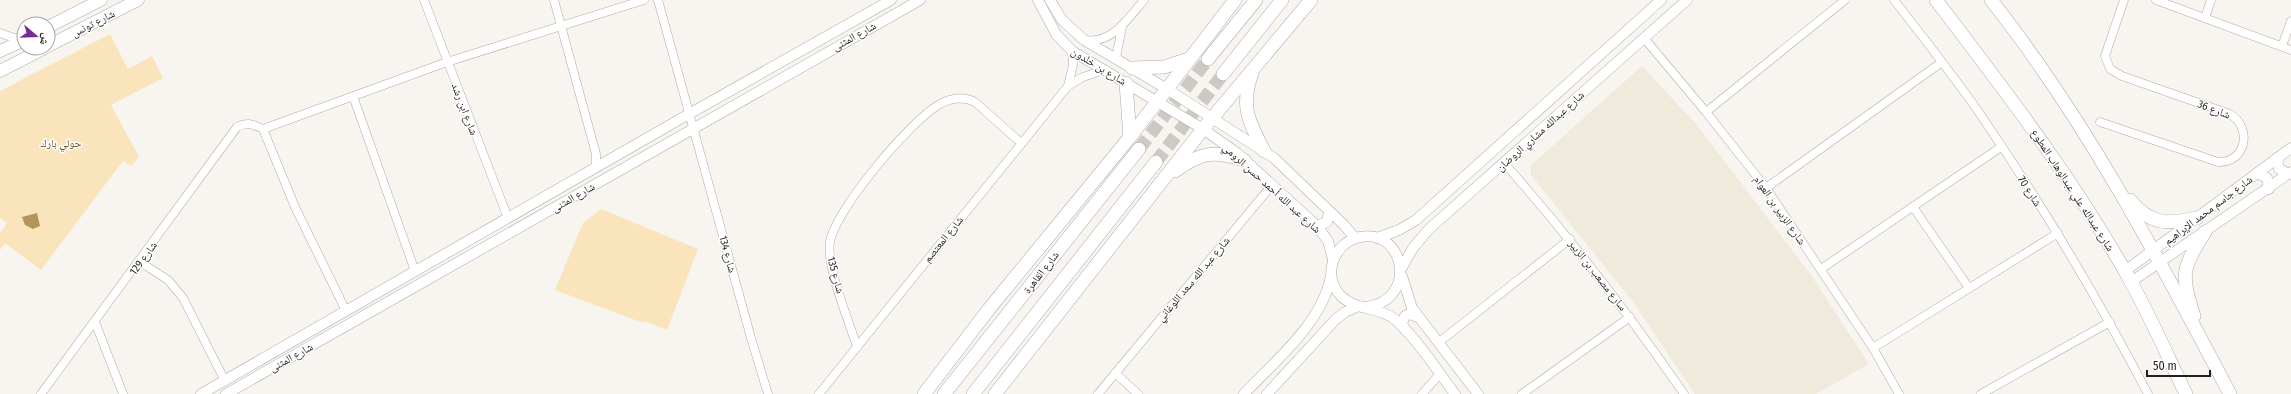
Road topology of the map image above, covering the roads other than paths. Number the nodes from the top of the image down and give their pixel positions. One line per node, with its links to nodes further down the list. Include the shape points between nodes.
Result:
1 (101, 0): 28 (main road, شارع تونس)
2 (138, 0): 35 (main road, شارع تونس)
3 (424, 0): 45 (street, شارع ابن رشد)
4 (554, 0): 30 (street)
5 (644, 0): 30 (street)
6 (658, 0): 60 (street, شارع 134)
7 (891, 0): 25 (street, شارع المثنى)
8 (920, 0): 63 (street, شارع المثنى)
9 (1038, 0): 40 (street, شارع بن خلدون, via 1056,34)
10 (1050, 0): 34 (street, شارع بن خلدون, via 1056,13)
11 (1144, 0): 29 (street)
12 (1235, 0): 44 (main road)
13 (1256, 0): 43 (main road)
14 (1282, 0): 51 (main road)
15 (1310, 0): 49 (main road)
16 (1661, 0): 57 (street, شارع عبدالله مشاري الروضان)
17 (1687, 0): 33 (street, شارع عبدالله مشاري الروضان)
18 (1844, 0): 58 (street)
19 (1894, 0): 46 (street, شارع 70)
20 (1936, 0): 103 (main road, شارع عبدالله علي عبدالوهاب المطوع, via 2017,106 2070,183)
21 (1991, 0): 80 (main road, via 2034,58)
22 (2124, 0): 62 (street, شارع 36, via 2105,56 2110,69 2122,76 2230,114 2240,122 2244,138 2241,148 2234,157 2218,162)
23 (2156, 0): 26 (street)
24 (2211, 0): 26 (street)
25 (878, 3): 60 (street, شارع المثنى)
26 (2205, 18): 37 (street)
27 (2291, 21): 37 (street)
28 (56, 23)
29 (1122, 26): 34 (street, via 1102,39); 42 (street)
30 (562, 27): 45 (street); 76 (street, via 596,154)
31 (0, 33): 32 (street)
32 (16, 38)
33 (1644, 38): 58 (street, شارع الزبير بن العوام); 59 (street, شارع عبدالله مشاري الروضان)
34 (1084, 40): 42 (street, شارع بن خلدون)
35 (56, 42)
36 (16, 43): 39 (main road)
37 (2282, 46): 38 (street)
38 (2291, 50)
39 (0, 51)
40 (1072, 52): 48 (street, شارع بن خلدون); 53 (street, شارع المعتصم, via 1072,72)
41 (29, 56): 50 (main road)
42 (1116, 58): 47 (street, شارع بن خلدون)
43 (1208, 59)
44 (1190, 60): 47 (main road, via 1164,67); 54 (main road)
45 (447, 62): 55 (street); 87 (street, شارع ابن رشد)
46 (1942, 62): 68 (street, شارع 70); 82 (street)
47 (1132, 68): 54 (street, شارع بن خلدون)
48 (1104, 70): 52 (street, شارع بن خلدون); 53 (street, شارع المعتصم, via 1083,76)
49 (1253, 70): 61 (main road); 71 (main road, via 1245,109)
50 (0, 71)
51 (1223, 74)
52 (1126, 83): 56 (street, شارع بن خلدون); 66 (main road)
53 (1068, 86): 67 (street, شارع المعتصم)
54 (1167, 88): 56 (main road); 61 (street, شارع عبد الله أحمد حسن الرومي)
55 (353, 96): 64 (street); 100 (street)
56 (1157, 101): 65 (street, شارع عبد الله أحمد حسن الرومي); 66 (main road)
57 (1550, 101): 59 (street, via 1549,111 1554,115); 86 (street, شارع عبدالله مشاري الروضان)
58 (1706, 112): 82 (street, شارع الزبير بن العوام)
59 (1560, 113): 75 (street, شارع عبدالله مشاري الروضان)
60 (689, 114): 63 (street, شارع 134); 76 (street, شارع المثنى)
61 (1212, 119): 65 (main road); 71 (street, شارع عبد الله أحمد حسن الرومي)
62 (2100, 122)
63 (692, 127): 125 (street, شارع المثنى, via 453,267); 126 (street, شارع 134)
64 (263, 129): 98 (street, شارع 129, via 252,123 237,127); 106 (street, via 295,207)
65 (1203, 129): 73 (street, شارع عبد الله أحمد حسن الرومي); 79 (main road)
66 (1130, 137): 128 (main road, via 989,309)
67 (1020, 142): 116 (street, شارع المعتصم); 116 (street, شارع 135, via 979,105 961,98 936,107 891,148 840,218 830,243 832,266)
68 (2002, 147): 84 (street); 92 (street, شارع 70)
69 (2291, 148): 72 (street, شارع جاسم محمد الإبراهيم)
70 (1139, 150): 129 (main road, شارع القاهرة)
71 (1264, 151): 85 (street, شارع عبد الله أحمد حسن الرومي)
72 (2277, 158): 77 (street, شارع جاسم محمد الإبراهيم); 78 (street, via 2279,169)
73 (1244, 160): 79 (main road, via 1225,154 1202,155); 81 (street, شارع عبد الله أحمد حسن الرومي)
74 (1156, 162): 130 (main road, شارع القاهرة)
75 (1504, 162): 90 (street, شارع عبدالله مشاري الروضان); 95 (street, سارع مصعب بن الزبير)
76 (596, 167): 87 (street, شارع المثنى)
77 (2257, 173): 83 (street, via 2267,178); 88 (street, شارع جاسم محمد الإبراهيم)
78 (2290, 173): 83 (street, شارع جاسم محمد الإبراهيم)
79 (1164, 180): 131 (main road)
80 (2116, 184): 88 (main road, via 2139,210 2154,220 2169,223); 96 (main road)
81 (1272, 185): 89 (street, شارع عبد الله أحمد حسن الرومي); 118 (street, شارع عبد الله سعد اللوغاني)
82 (1766, 188): 99 (street, شارع الزبير بن العوام)
83 (2268, 189): 91 (street, شارع جاسم محمد الإبراهيم)
84 (1914, 207): 99 (street); 104 (street)
85 (1330, 212): 89 (street, via 1327,222); 93 (street, شارع عبد الله أحمد حسن الرومي)
86 (1420, 216): 90 (street, via 1418,226); 94 (street, شارع عبدالله مشاري الروضان, via 1399,230)
87 (508, 218): 100 (street, شارع المثنى)
88 (2197, 218): 96 (street, شارع جاسم محمد الإبراهيم)
89 (1318, 226): 97 (street, شارع عبد الله أحمد حسن الرومي, via 1328,241)
90 (1428, 230): 101 (street, شارع عبدالله مشاري الروضان, via 1413,248)
91 (2205, 232): 96 (street, شارع جاسم محمد الإبراهيم); 114 (main road, via 2187,260 2184,275 2184,285)
92 (2058, 233): 104 (street); 111 (street, شارع 70)
93 (1355, 238): 94 (street); 97 (street, via 1342,246)
94 (1377, 238): 101 (street, via 1394,250)
95 (1570, 239): 108 (street, سارع مصعب بن الزبير); 115 (street)
96 (2155, 257): 103 (street, شارع جاسم محمد الإبراهيم); 114 (main road)
97 (1333, 259): 102 (street)
98 (140, 262): 110 (street, شارع 129); 120 (street, via 168,280 183,298)
99 (1821, 269): 117 (street, شارع الزبير بن العوام)
100 (415, 271): 106 (street, شارع المثنى)
101 (1401, 271): 105 (street, via 1397,288 1388,299 1374,306); 107 (street, via 1407,297)
102 (1331, 274): 105 (street, via 1340,295 1345,300); 109 (street, via 1324,299)
103 (2128, 277): 143 (main road, شارع عبدالله علي عبدالوهاب المطوع)
104 (1969, 288): 117 (street)
105 (1363, 306): 112 (street, via 1345,312); 113 (street, via 1389,316)
106 (346, 311): 120 (street, شارع المثنى)
107 (1418, 317): 113 (street, via 1409,314 1405,316 1402,323); 115 (street)
108 (1630, 317): 138 (street); 139 (street, سارع مصعب بن الزبير)
109 (1312, 320): 112 (street, via 1322,322); 121 (street)
110 (95, 322): 122 (street, شارع 129); 123 (street)
111 (2110, 322): 141 (street); 142 (street, شارع 70)
112 (1324, 330): 134 (street)
113 (1405, 330): 119 (street)
114 (2201, 339): 144 (main road)
115 (1438, 343): 137 (street)
116 (857, 347): 127 (street, شارع المعتصم)
117 (1873, 348): 140 (street, شارع الزبير بن العوام)
118 (1115, 373): 132 (street, شارع عبد الله سعد اللوغاني); 133 (street)
119 (1440, 374): 135 (street); 136 (street)
120 (225, 381): 124 (street, شارع المثنى)
121 (1247, 393)
122 (41, 394)
123 (122, 394)
124 (201, 394)
125 (226, 394)
126 (768, 394)
127 (819, 394)
128 (924, 394)
129 (944, 394)
130 (973, 394)
131 (995, 394)
132 (1098, 394)
133 (1138, 394)
134 (1267, 394)
135 (1422, 394)
136 (1455, 394)
137 (1478, 394)
138 (1522, 394)
139 (1684, 394)
140 (1899, 394)
141 (1981, 394)
142 (2148, 394)
143 (2186, 394)
144 (2230, 394)

